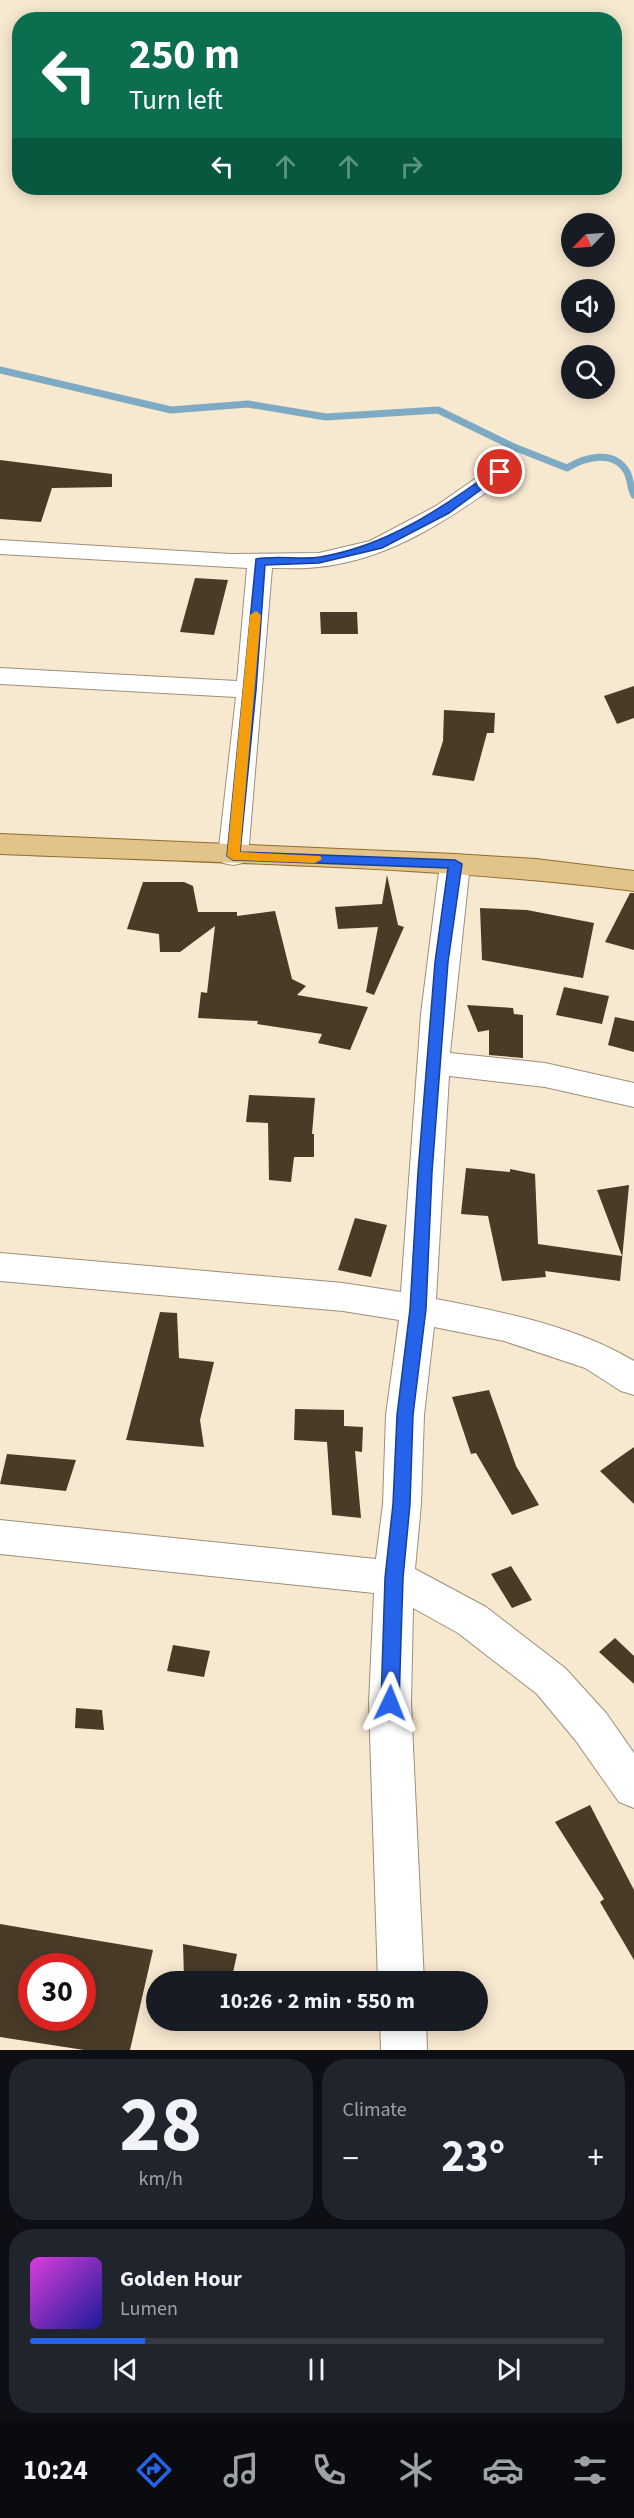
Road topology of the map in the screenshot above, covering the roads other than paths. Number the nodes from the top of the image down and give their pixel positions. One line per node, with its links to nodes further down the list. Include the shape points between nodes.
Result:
1 (500, 472): 3 (street, via 445,511 378,546 319,560)
2 (0, 547): 3 (street)
3 (260, 561): 5 (street)
4 (0, 676): 5 (street)
5 (250, 690): 7 (street)
6 (0, 844): 7 (main road)
7 (233, 856): 8 (main road)
8 (455, 864): 9 (main road, via 536,868); 10 (street)
9 (634, 881)
10 (434, 1063): 11 (street, via 544,1075); 13 (street)
11 (634, 1095)
12 (0, 1267): 13 (street, via 343,1297)
13 (418, 1309): 14 (street, via 504,1326 597,1357); 16 (street, via 405,1415)
14 (634, 1380)
15 (0, 1538): 16 (street)
16 (394, 1578): 17 (street, via 472,1620 551,1681 591,1727); 18 (street, via 390,1703)
17 (634, 1788)
18 (401, 1971)
19 (403, 2031): 20 (street)
20 (404, 2050)

